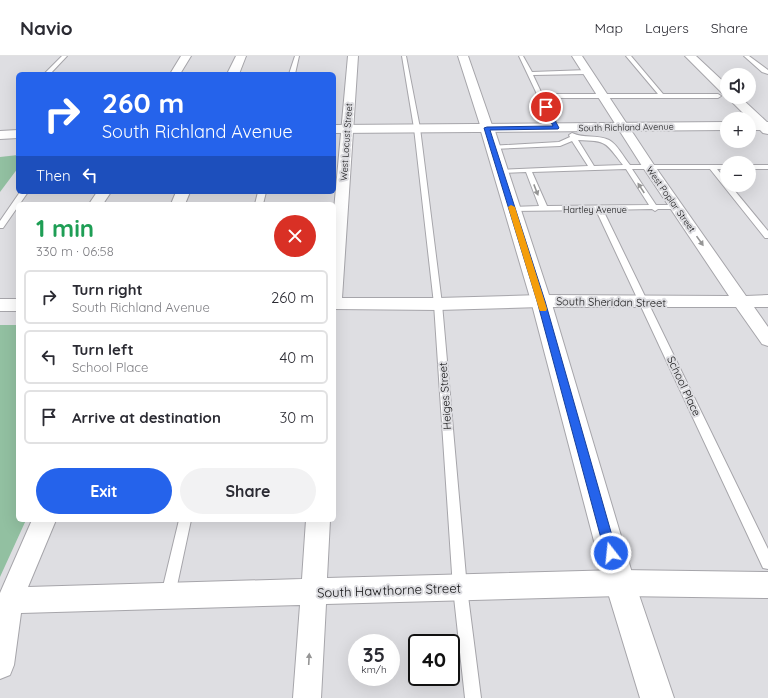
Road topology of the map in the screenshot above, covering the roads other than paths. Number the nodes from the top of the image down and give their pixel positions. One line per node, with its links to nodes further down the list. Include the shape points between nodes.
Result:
1 (65, 56): 13 (lane)
2 (186, 56): 14 (street)
3 (241, 56): 15 (street)
4 (297, 56): 16 (lane)
5 (353, 56): 31 (street, West Locust Street)
6 (404, 56): 30 (lane, Heiges Street)
7 (463, 56): 35 (street)
8 (520, 56): 19 (lane)
9 (577, 56): 17 (street, West Poplar Street)
10 (628, 56): 22 (lane)
11 (690, 56): 20 (street)
12 (746, 56): 18 (lane)
13 (49, 72)
14 (176, 72)
15 (234, 72)
16 (293, 72)
17 (588, 72): 19 (lane); 24 (street, West Poplar Street)
18 (768, 72)
19 (529, 74): 23 (lane)
20 (720, 90)
21 (720, 93): 22 (lane)
22 (661, 95): 24 (lane)
23 (540, 96): 24 (lane); 32 (lane)
24 (603, 96): 28 (street, West Poplar Street)
25 (741, 104): 29 (street)
26 (720, 126): 28 (street, South Richland Avenue)
27 (756, 126): 29 (street)
28 (624, 127): 32 (street, South Richland Avenue); 36 (street, West Poplar Street)
29 (766, 127)
30 (417, 128): 31 (street, South Richland Avenue); 35 (street, South Richland Avenue); 59 (lane, Heiges Street)
31 (341, 129): 53 (street, West Locust Street)
32 (566, 131): 35 (street, South Richland Avenue); 35 (lane, via 560,144); 37 (lane, via 608,142); 42 (lane)
33 (16, 134): 34 (street)
34 (0, 135)
35 (490, 138): 44 (street)
36 (648, 166): 37 (lane); 38 (lane); 46 (street, West Poplar Street)
37 (628, 167): 42 (lane); 50 (lane, one-way to 37)
38 (712, 167): 39 (lane); 52 (lane)
39 (720, 167)
40 (756, 167): 41 (lane)
41 (768, 167)
42 (592, 168): 43 (lane)
43 (528, 170): 44 (lane); 48 (lane, one-way to 48)
44 (500, 171): 47 (street)
45 (16, 203): 51 (lane)
46 (677, 207): 50 (lane, Hartley Avenue); 57 (street, West Poplar Street, one-way to 57)
47 (512, 209): 48 (lane, Hartley Avenue); 54 (street)
48 (544, 209): 49 (lane, Hartley Avenue)
49 (599, 209): 50 (lane, Hartley Avenue); 56 (lane, School Place)
50 (655, 209)
51 (0, 226)
52 (768, 236)
53 (336, 250)
54 (541, 301): 56 (street, South Sheridan Street); 59 (street, South Sheridan Street); 67 (street)
55 (768, 301): 57 (street, South Sheridan Street)
56 (645, 302): 57 (street, South Sheridan Street); 66 (lane, School Place)
57 (743, 302): 62 (street, West Poplar Street)
58 (336, 303): 59 (street, South Sheridan Street)
59 (438, 304): 69 (lane, Heiges Street)
60 (0, 305): 61 (street)
61 (16, 305)
62 (768, 340)
63 (43, 522): 72 (street)
64 (186, 522): 71 (lane)
65 (318, 522): 70 (street)
66 (768, 563)
67 (620, 583): 68 (street, South Hawthorne Street); 69 (street, South Hawthorne Street); 76 (street)
68 (768, 585)
69 (460, 588): 70 (street, South Hawthorne Street); 75 (lane, Heiges Street)
70 (313, 592): 71 (street, South Hawthorne Street); 74 (street, one-way to 70)
71 (168, 595): 72 (street, South Hawthorne Street)
72 (10, 600): 73 (street)
73 (0, 665)
74 (307, 698)
75 (473, 698)
76 (657, 698)

